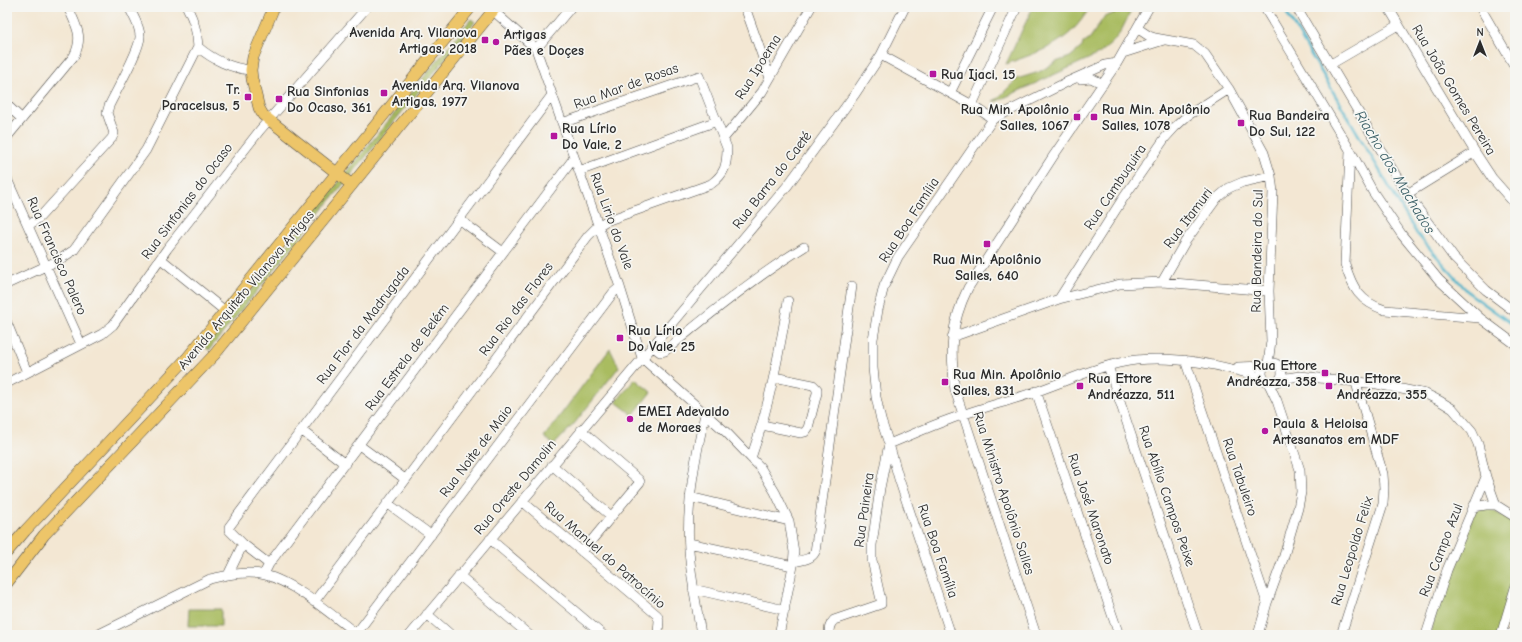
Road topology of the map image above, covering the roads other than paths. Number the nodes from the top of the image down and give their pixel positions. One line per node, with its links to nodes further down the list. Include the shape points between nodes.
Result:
1 (68, 7): 41 (street, via 78,30 78,48)
2 (129, 7): 59 (street, via 140,37 137,50 107,113 114,133 112,138 40,217)
3 (187, 7): 20 (street)
4 (198, 7): 20 (street)
5 (274, 7): 31 (main road, via 253,57)
6 (367, 7): 43 (street, Rua Sinfonias do Ocaso)
7 (471, 7): 52 (main road, Avenida Arquiteto Vilanova Artigas)
8 (571, 7): 25 (street)
9 (745, 7): 33 (street)
10 (811, 7): 33 (street, Rua Ipoema)
11 (905, 7): 27 (street, Rua Barra do Caeté)
12 (993, 7): 37 (street)
13 (1018, 7): 39 (street)
14 (1149, 7): 22 (street, Rua Ministro Apolônio Salles)
15 (1264, 7): 48 (street)
16 (1296, 7): 29 (street)
17 (1388, 7): 21 (street, Rua João Gomes Pereira)
18 (1480, 7): 30 (street)
19 (493, 8): 25 (street); 55 (main road, Avenida Arquiteto Vilanova Artigas)
20 (192, 17): 24 (street, via 197,29)
21 (1398, 25): 29 (street); 49 (street, Rua João Gomes Pereira)
22 (1137, 28): 23 (street, Rua Bandeira do Sul, via 1149,36); 26 (street, Rua Ministro Apolônio Salles)
23 (1166, 40): 26 (street, Rua Bandeira do Sul); 36 (street, Rua Bandeira do Sul, via 1188,43 1200,49)
24 (198, 47): 31 (street, via 214,58 240,69); 64 (street, via 146,150 74,250)
25 (536, 49): 38 (street, Rua Lirio do Vale)
26 (1123, 53): 28 (street, Rua Ministro Apolônio Salles)
27 (881, 55): 37 (street); 79 (street, Rua Barra do Caeté, via 788,185)
28 (1117, 63): 34 (street, Rua Boa Família, via 1105,65); 35 (street, Rua Ministro Apolônio Salles)
29 (1331, 64): 56 (street)
30 (1515, 67)
31 (251, 70): 43 (main road, via 259,108)
32 (699, 76): 44 (street, Rua Rio das Flores); 45 (street, Rua Mar de Rosas)
33 (770, 78): 47 (street, Rua Ipoema, via 762,92)
34 (1069, 81): 35 (street, Rua Boa Família, via 1091,78); 42 (street, Rua Boa Família)
35 (1103, 84): 76 (street, Rua Ministro Apolônio Salles, via 980,268 960,305)
36 (1228, 89): 53 (street, Rua Bandeira do Sul, via 1264,153); 70 (street, Rua Cambuquira, via 1175,127 1122,200)
37 (950, 93): 39 (street)
38 (552, 95): 45 (street, Rua Lirio do Vale); 58 (street, Rua Flor da Madrugada)
39 (972, 104): 42 (street)
40 (7, 105): 41 (street)
41 (22, 119): 46 (street)
42 (993, 119): 97 (street, Rua Boa Família, via 898,257 884,286 873,338 873,368 880,420)
43 (270, 120): 52 (main road); 63 (street, Rua Sinfonias do Ocaso)
44 (717, 121): 47 (street, Rua Rio das Flores); 51 (street)
45 (562, 123): 50 (street, Rua Lirio do Vale)
46 (7, 137)
47 (724, 138): 60 (street, Rua Rio das Flores, via 727,160 718,179)
48 (1350, 150): 74 (street, via 1373,192 1402,235 1439,280); 74 (street, via 1345,264 1355,291 1363,299 1385,310)
49 (1475, 152): 56 (street); 57 (street, Rua João Gomes Pereira, via 1492,178)
50 (574, 158): 51 (street, Rua Lirio do Vale); 62 (street, Rua Estrela de Belém)
51 (579, 171): 60 (street, Rua Lirio do Vale)
52 (336, 173): 55 (main road); 72 (main road, Avenida Arquiteto Vilanova Artigas)
53 (1271, 176): 65 (street, Rua Itamuri, via 1243,182 1229,188 1217,198 1185,242); 69 (street, Rua Bandeira do Sul, via 1273,192)
54 (7, 179): 59 (street, Rua Francisco Palero)
55 (352, 186): 123 (main road, Avenida Arquiteto Vilanova Artigas, via 215,354 44,535)
56 (1407, 194): 73 (street, via 1454,258 1486,290)
57 (1515, 204)
58 (459, 219): 62 (street); 95 (street, Rua Flor da Madrugada)
59 (28, 226): 64 (street, Rua Francisco Palero)
60 (598, 226): 68 (street, Rua Lirio do Vale); 103 (street, Rua Rio das Flores)
61 (804, 247): 79 (street, via 749,285 665,352 660,352)
62 (503, 252): 98 (street, Rua Estrela de Belém)
63 (160, 258): 72 (street); 77 (street, Rua Sinfonias do Ocaso, via 113,325)
64 (46, 266): 66 (street); 77 (street, Rua Francisco Palero)
65 (1162, 282): 69 (street); 70 (street, via 1120,284)
66 (7, 284)
67 (852, 286): 119 (street, via 815,552 812,557)
68 (620, 287): 80 (street, Rua Lirio do Vale); 112 (street, Rua Noite de Maio)
69 (1269, 291): 83 (street, Rua Bandeira do Sul)
70 (1059, 299): 76 (street)
71 (788, 301): 87 (street)
72 (225, 311): 116 (main road, Avenida Arquiteto Vilanova Artigas, via 188,357)
73 (1515, 312)
74 (1480, 318): 78 (street)
75 (7, 323): 85 (street)
76 (952, 337): 93 (street, Rua Ministro Apolônio Salles, via 955,390)
77 (82, 344): 85 (street, Rua Sinfonias do Ocaso)
78 (1515, 344)
79 (652, 346): 80 (street, Rua Barra do Caeté)
80 (642, 358): 92 (street); 96 (street, Rua Oreste Damolin)
81 (1185, 360): 82 (street, via 1134,361); 84 (street); 127 (street, Rua Tabuleiro)
82 (1108, 366): 91 (street); 144 (street, Rua Abílio Campos Peixe)
83 (1272, 366): 84 (street); 86 (street); 88 (street, via 1282,373); 88 (street, via 1262,372)
84 (1230, 368): 88 (street)
85 (27, 372): 89 (street, Rua Sinfonias do Ocaso)
86 (1300, 376): 88 (street); 90 (street)
87 (774, 377): 94 (street); 94 (street, via 813,385 817,393 805,432 801,434)
88 (1272, 380): 127 (street, via 1300,470 1301,492 1283,559)
89 (7, 383)
90 (1356, 383): 102 (street, via 1376,384 1426,394 1453,409 1472,431); 146 (street, Rua Leopoldo Felix, via 1383,474 1384,493 1383,504)
91 (1036, 391): 93 (street); 143 (street, Rua José Maronato)
92 (705, 414): 99 (street, via 727,432); 104 (street)
93 (963, 415): 97 (street); 142 (street, Rua Ministro Apolônio Salles)
94 (762, 425): 99 (street)
95 (301, 430): 100 (street); 115 (street, Rua Flor da Madrugada, via 229,527)
96 (581, 430): 101 (street, Rua Oreste Damolin); 109 (street, via 640,481)
97 (889, 444): 140 (street, Rua Paineira, via 872,545 872,560 880,604 834,620 829,628); 141 (street, Rua Boa Família)
98 (359, 445): 100 (street, Rua Estrela de Belém); 103 (street)
99 (751, 458): 111 (street, via 760,467)
100 (345, 464): 118 (street, Rua Estrela de Belém)
101 (552, 465): 105 (street, Rua Oreste Damolin); 109 (street)
102 (1486, 477): 107 (street); 108 (street, Rua Campo Azul)
103 (406, 479): 106 (street, Rua Rio das Flores)
104 (690, 497): 111 (street); 114 (street)
105 (522, 501): 113 (street, Rua Oreste Damolin); 117 (street, Rua Manuel do Patrocínio)
106 (387, 503): 112 (street); 126 (street, Rua Rio das Flores)
107 (1496, 505): 108 (street); 110 (street)
108 (1473, 507): 147 (street, Rua Campo Azul, via 1447,570)
109 (611, 516): 117 (street)
110 (1515, 517)
111 (789, 521): 119 (street, via 794,552)
112 (431, 535): 131 (street, Rua Noite de Maio)
113 (490, 539): 122 (street, Rua Oreste Damolin); 136 (street)
114 (689, 543): 119 (street); 125 (street)
115 (244, 544): 118 (street, Rua Flor da Madrugada); 121 (street)
116 (7, 552)
117 (582, 552): 137 (street, Rua Manuel do Patrocínio, via 659,617)
118 (269, 564): 120 (street, Rua Estrela de Belém)
119 (793, 564): 128 (street)
120 (264, 574): 121 (street); 126 (street, via 282,581)
121 (228, 575): 132 (street, via 195,585)
122 (459, 575): 129 (street, Rua Oreste Damolin); 135 (street)
123 (7, 583)
124 (1515, 588): 148 (street)
125 (693, 589): 128 (street); 138 (street)
126 (314, 602): 131 (street)
127 (1267, 604): 145 (street)
128 (785, 610): 139 (street)
129 (427, 614): 133 (street, Rua Oreste Damolin); 134 (street)
130 (1515, 632): 149 (street)
131 (357, 634)
132 (97, 635)
133 (410, 635)
134 (451, 635)
135 (529, 635)
136 (603, 635)
137 (658, 635)
138 (701, 635)
139 (779, 635)
140 (829, 635)
141 (951, 635)
142 (1036, 635)
143 (1118, 635)
144 (1198, 635)
145 (1258, 635)
146 (1341, 635)
147 (1426, 635)
148 (1501, 635)
149 (1507, 635)

